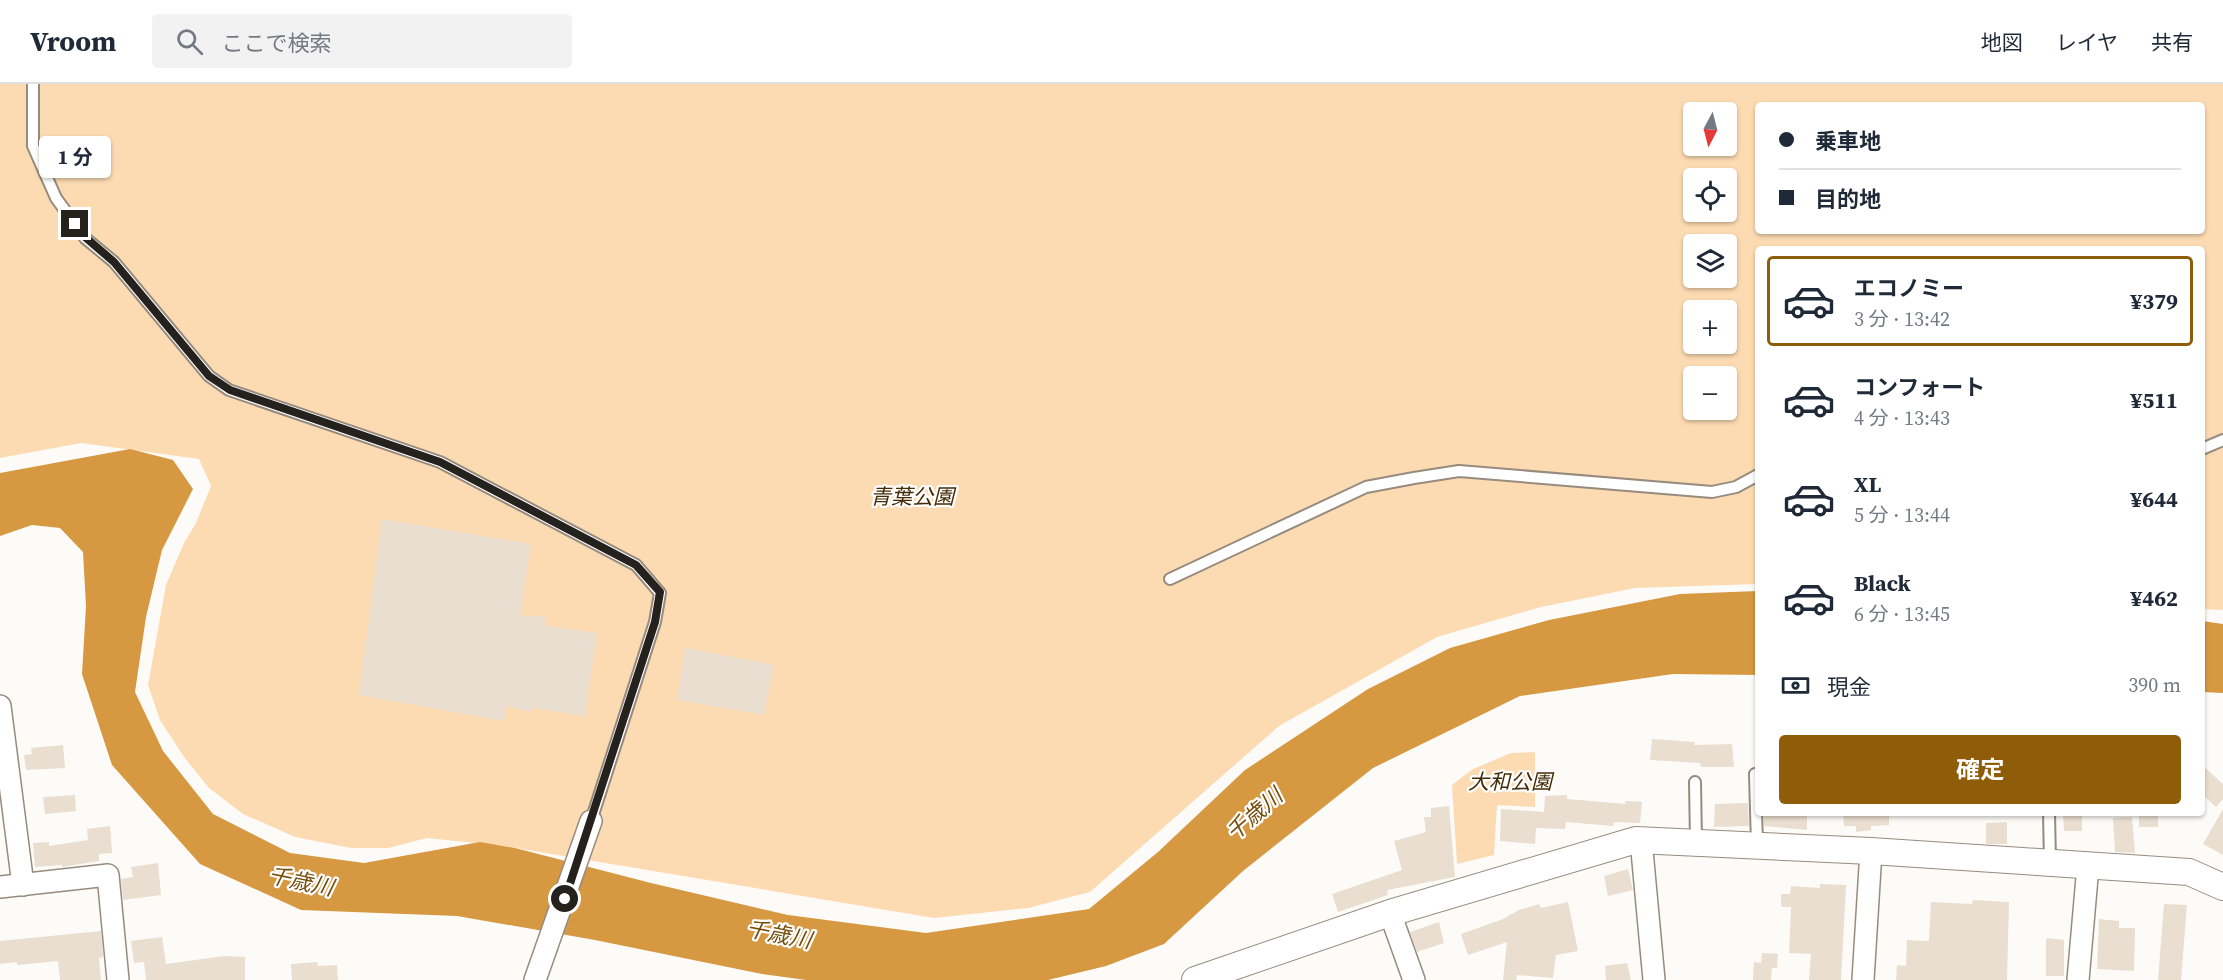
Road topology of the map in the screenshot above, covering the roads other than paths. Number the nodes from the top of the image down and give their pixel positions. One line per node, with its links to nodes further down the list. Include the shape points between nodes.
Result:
1 (33, 84): 10 (lane, via 33,146 56,198 85,237 114,262 209,376 230,390 440,462 636,565 660,592 655,622)
2 (2223, 440): 3 (lane)
3 (2205, 448)
4 (1755, 477): 5 (lane, via 1736,487 1712,492 1459,471 1414,478 1365,487)
5 (1170, 579)
6 (0, 706): 17 (street)
7 (1695, 782): 12 (lane)
8 (1756, 816): 13 (lane)
9 (2049, 816): 15 (lane)
10 (591, 821): 22 (street)
11 (1641, 840): 12 (street); 20 (street); 25 (street)
12 (1696, 843): 13 (street)
13 (1757, 845): 14 (street)
14 (1871, 851): 15 (street); 26 (street)
15 (2050, 863): 16 (street)
16 (2088, 866): 19 (street, via 2189,872); 27 (street)
17 (23, 885): 18 (street); 21 (street, via 108,875)
18 (0, 887)
19 (2223, 887)
20 (1390, 914): 23 (street); 24 (street)
21 (118, 980)
22 (535, 980)
23 (1195, 980)
24 (1414, 980)
25 (1654, 980)
26 (1863, 980)
27 (2078, 980)

